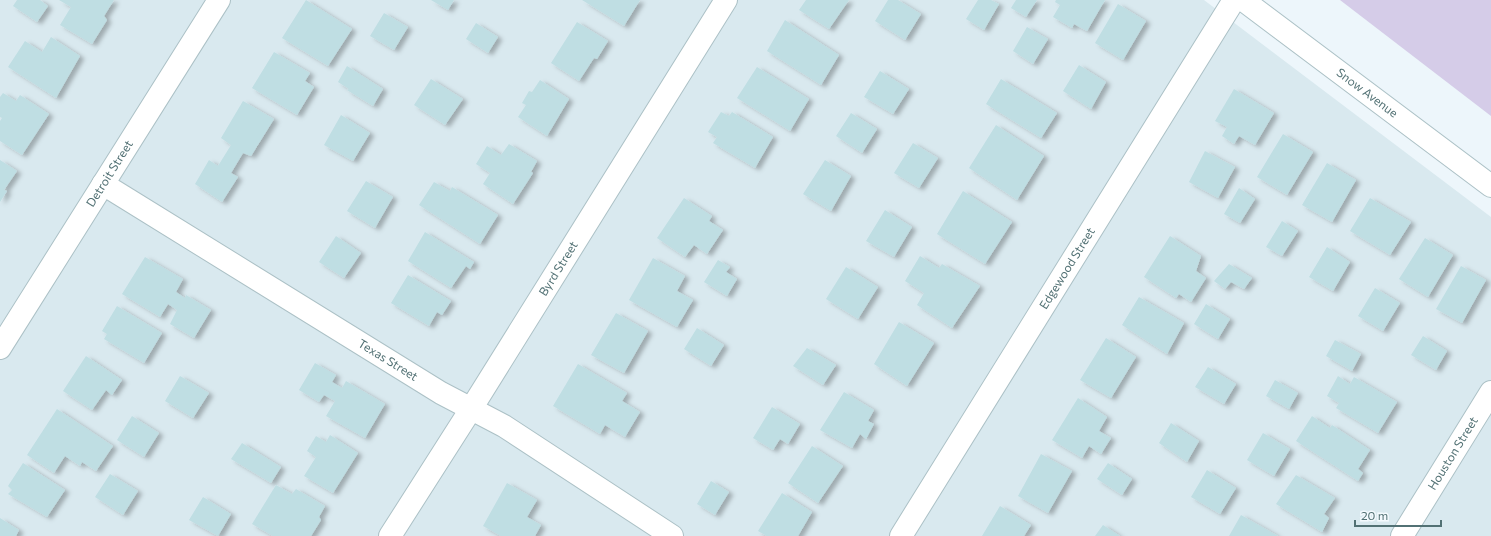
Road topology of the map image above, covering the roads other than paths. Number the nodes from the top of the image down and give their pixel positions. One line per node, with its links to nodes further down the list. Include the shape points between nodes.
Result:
1 (219, 0): 5 (street, Detroit Street)
2 (726, 0): 9 (street, Byrd Street)
3 (1234, 0): 12 (street, Edgewood Street)
4 (1244, 0): 6 (street, Snow Avenue)
5 (103, 184): 7 (street, Detroit Street); 9 (street, Texas Street, via 434,389)
6 (1491, 186)
7 (0, 348)
8 (1491, 392): 13 (street, Houston Street)
9 (471, 409): 10 (street, Byrd Street); 11 (street, Texas Street, via 504,426)
10 (390, 536)
11 (672, 536)
12 (901, 536)
13 (1402, 536)

